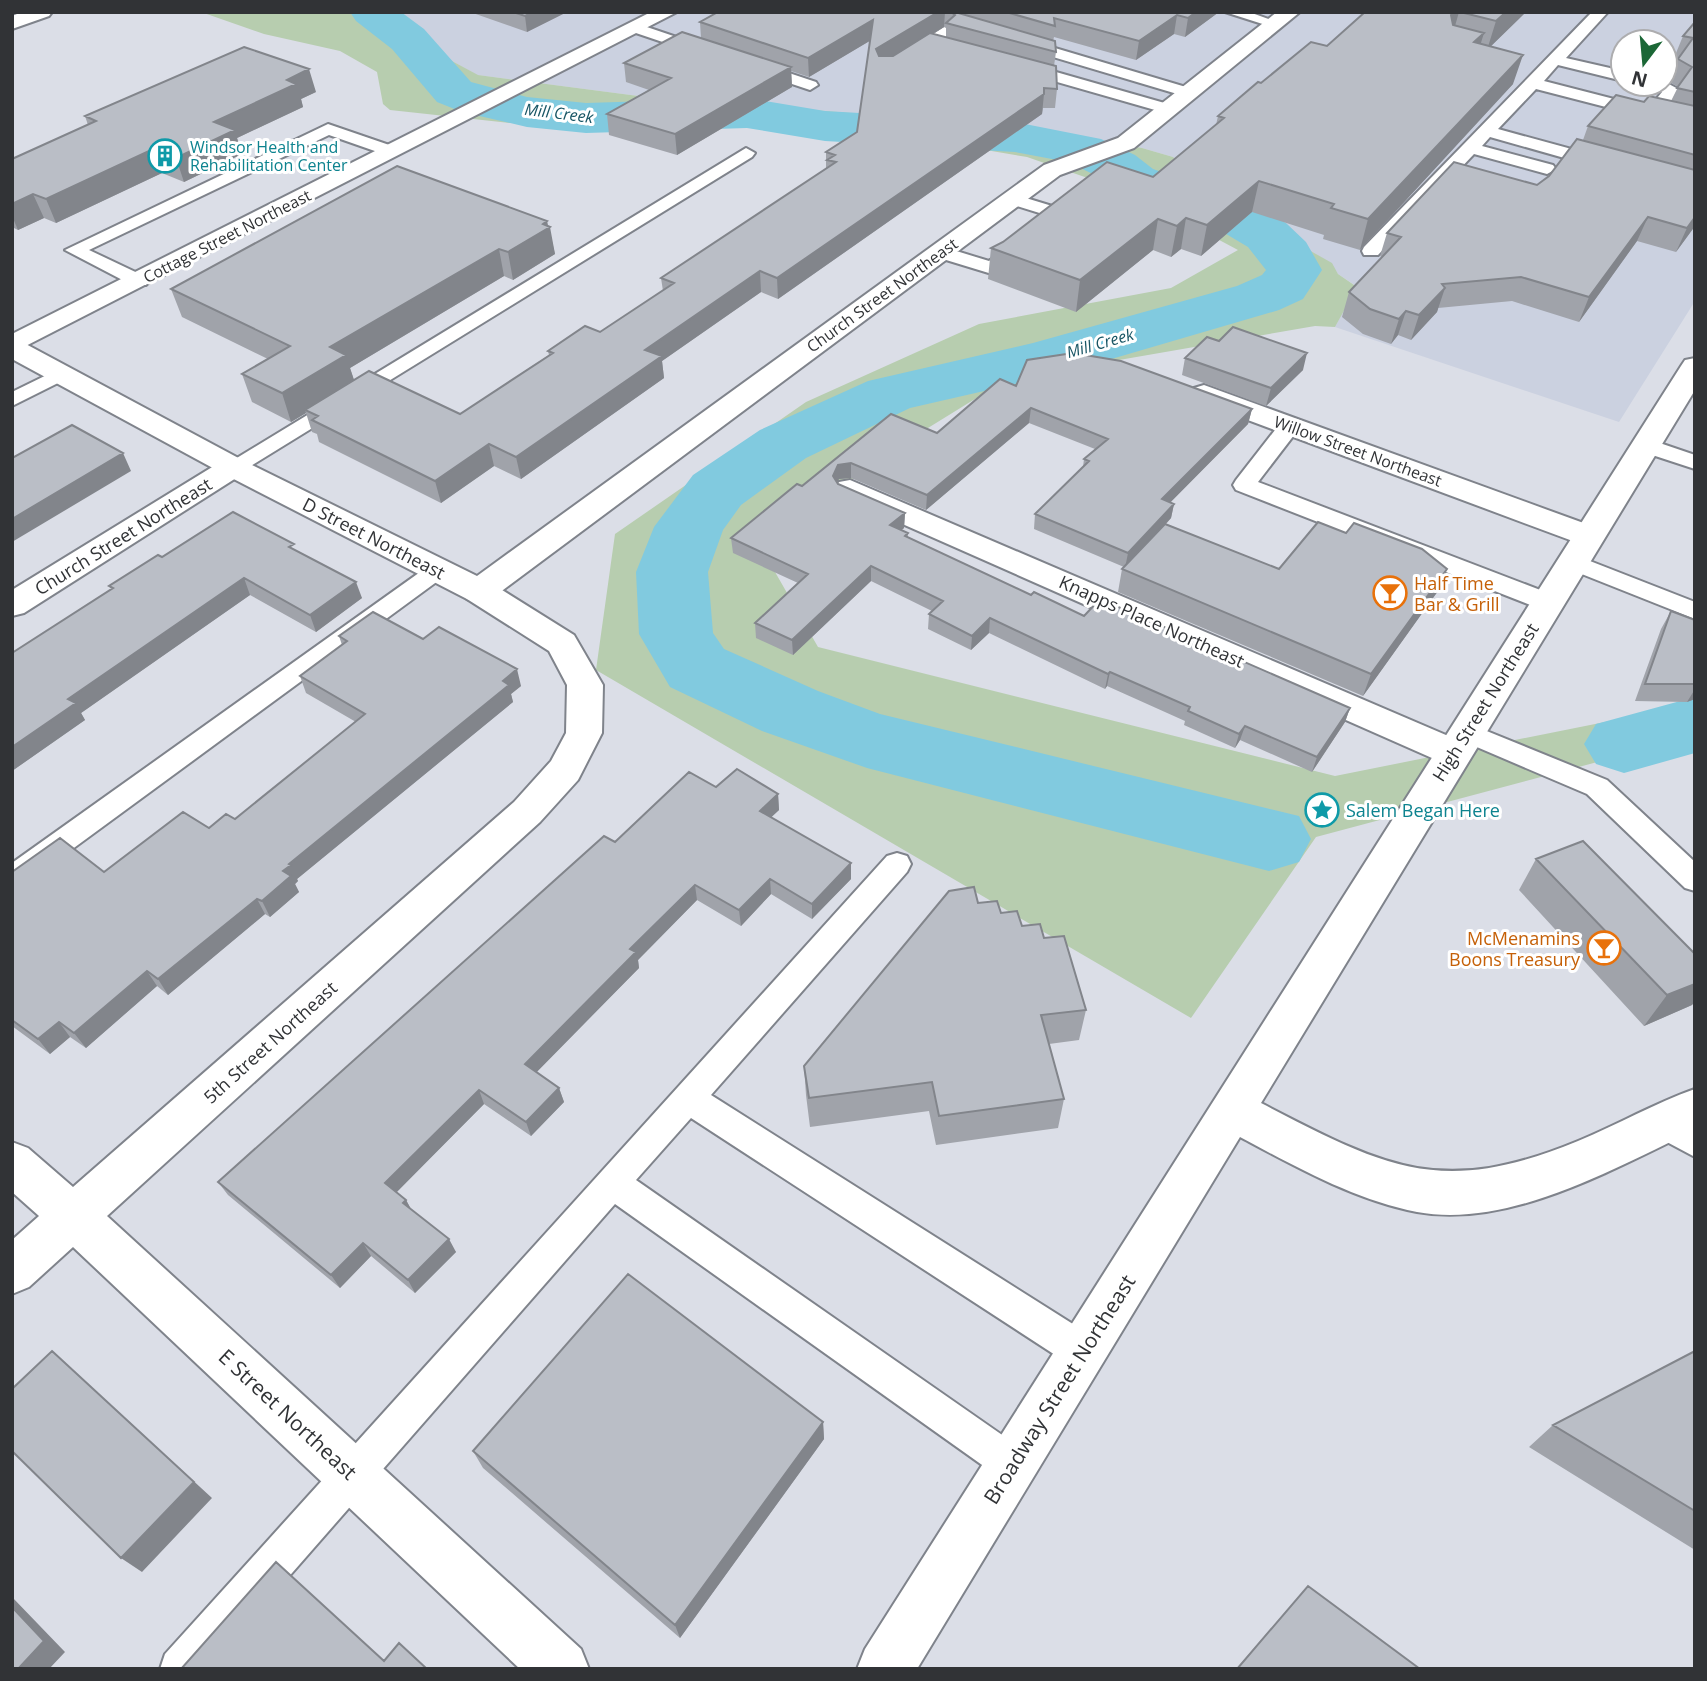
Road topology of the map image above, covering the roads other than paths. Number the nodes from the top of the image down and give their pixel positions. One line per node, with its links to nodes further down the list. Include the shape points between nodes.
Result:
1 (42, 12): 7 (street)
2 (667, 12): 9 (street, Cottage Street Northeast)
3 (978, 12): 8 (lane)
4 (1232, 12): 6 (lane)
5 (1601, 12): 14 (lane)
6 (1282, 18): 17 (street, Church Street Northeast)
7 (12, 23)
8 (958, 25): 10 (lane); 17 (lane)
9 (635, 28): 16 (lane); 24 (street, Cottage Street Northeast)
10 (927, 44): 11 (lane); 12 (lane)
11 (954, 50)
12 (896, 63)
13 (1008, 64): 19 (lane)
14 (1541, 71): 15 (lane); 20 (lane); 22 (lane)
15 (1609, 75)
16 (810, 85)
17 (1190, 93): 19 (street, Church Street Northeast)
18 (1666, 98): 20 (lane)
19 (1169, 109): 30 (street, Church Street Northeast, via 1126,143 1052,170)
20 (1653, 114): 21 (lane)
21 (1695, 125)
22 (1486, 131): 23 (lane); 26 (lane)
23 (1471, 148): 27 (lane); 28 (lane)
24 (392, 152): 33 (street, Cottage Street Northeast); 33 (lane, via 328,129 74,250)
25 (746, 153): 42 (lane)
26 (1617, 168)
27 (1547, 169)
28 (1449, 170): 29 (lane); 31 (lane)
29 (1472, 177)
30 (1013, 199): 32 (street, Church Street Northeast); 32 (lane, via 1056,216 992,268)
31 (1371, 251)
32 (940, 252): 46 (street, Church Street Northeast)
33 (139, 281): 34 (street, Cottage Street Northeast)
34 (12, 346): 36 (street, D Street Northeast)
35 (1695, 366): 40 (street, High Street Northeast)
36 (61, 374): 38 (lane); 42 (street, D Street Northeast)
37 (1178, 384): 39 (street, Willow Street Northeast)
38 (12, 400)
39 (1290, 426): 44 (street, Willow Street Northeast); 47 (lane, via 1244,485)
40 (1645, 445): 41 (lane); 44 (street, High Street Northeast)
41 (1695, 462)
42 (233, 467): 45 (street, D Street Northeast); 48 (street, Church Street Northeast)
43 (850, 489): 50 (street, Knapps Place Northeast)
44 (1581, 549): 47 (street, High Street Northeast); 49 (lane)
45 (438, 570): 46 (street, D Street Northeast); 53 (lane)
46 (479, 591): 51 (street, D Street Northeast, via 562,643 585,685 584,733 565,770)
47 (1547, 602): 50 (street, High Street Northeast)
48 (12, 605)
49 (1695, 611)
50 (1460, 742): 54 (lane, via 1597,787); 56 (street, High Street Northeast)
51 (527, 812): 60 (street, 5th Street Northeast)
52 (897, 864): 55 (lane)
53 (12, 878)
54 (1695, 880)
55 (688, 1098): 59 (lane); 62 (lane)
56 (1233, 1111): 57 (street, via 1368,1177 1421,1191 1457,1193 1560,1171); 62 (street, Broadway Street Northeast)
57 (1683, 1124)
58 (12, 1163): 60 (street, E Street Northeast)
59 (613, 1183): 63 (lane); 64 (lane)
60 (75, 1217): 61 (street, 5th Street Northeast); 64 (street, E Street Northeast)
61 (12, 1271)
62 (1082, 1351): 63 (street, Broadway Street Northeast)
63 (1012, 1464): 67 (street, Broadway Street Northeast)
64 (353, 1475): 65 (lane); 66 (street, E Street Northeast)
65 (180, 1669)
66 (561, 1669)
67 (885, 1669)

